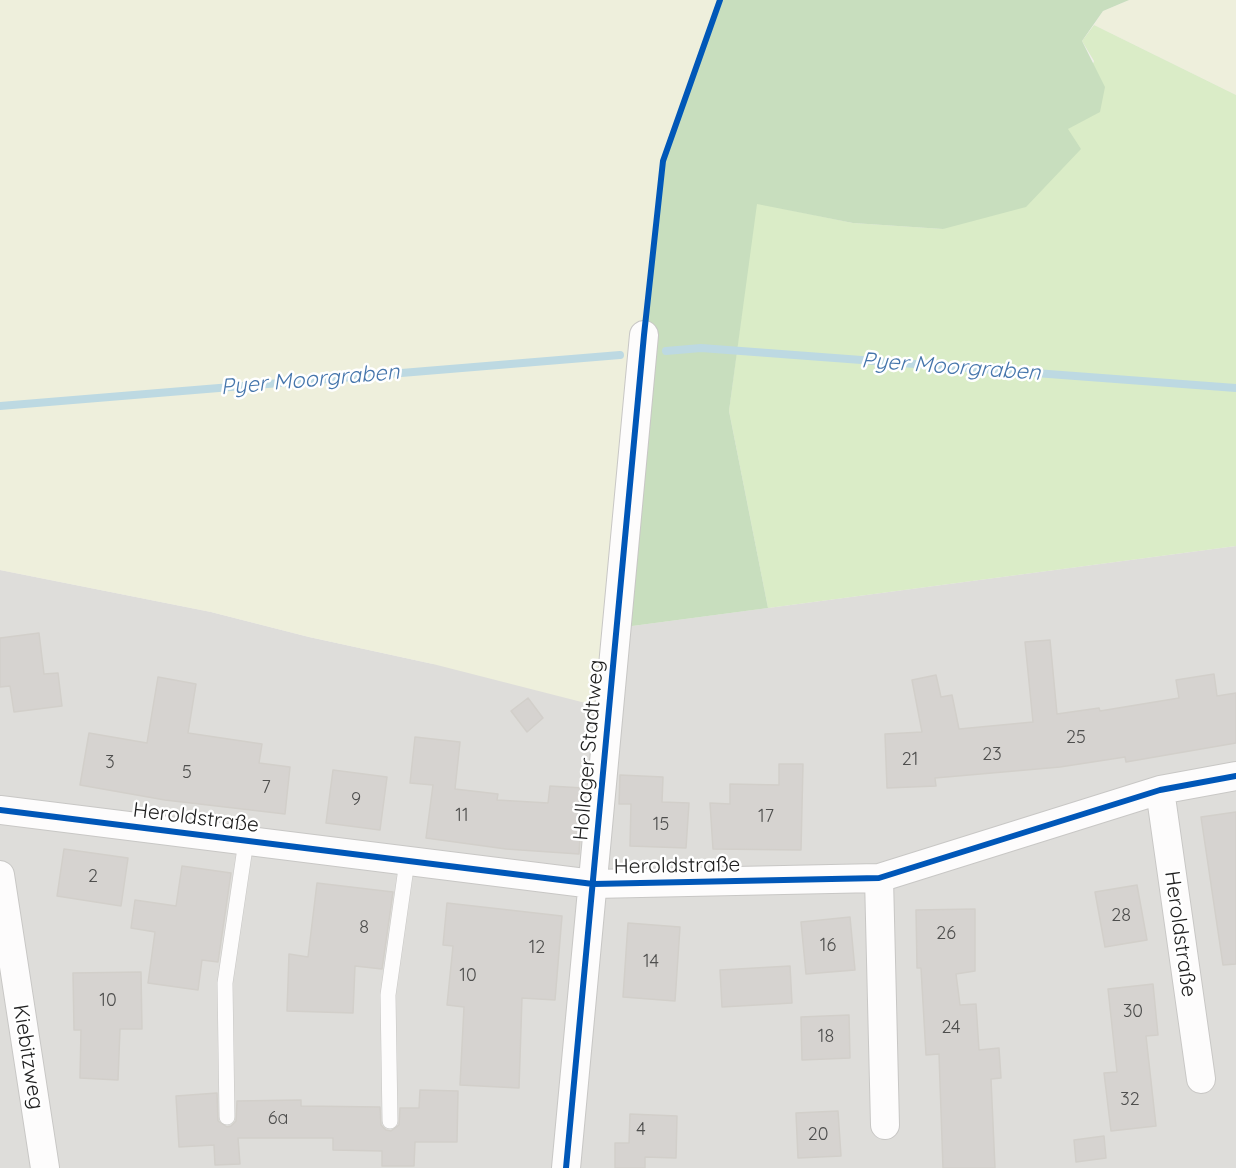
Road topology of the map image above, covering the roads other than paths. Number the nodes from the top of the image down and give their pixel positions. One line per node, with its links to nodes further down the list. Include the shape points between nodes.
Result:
1 (645, 335): 9 (street, Hollager Stadtweg)
2 (1236, 776): 3 (street, Heroldstraße)
3 (1160, 790): 8 (street, Heroldstraße); 10 (street, Heroldstraße)
4 (0, 810): 5 (street, Heroldstraße)
5 (246, 841): 6 (street, Heroldstraße); 11 (lane, via 225,983)
6 (407, 861): 9 (street, Heroldstraße); 12 (lane, via 388,995)
7 (0, 875): 14 (street, Kiebitzweg)
8 (879, 878): 9 (street, Heroldstraße); 13 (street)
9 (593, 884): 15 (street, Hollager Stadtweg)
10 (1201, 1079)
11 (227, 1117)
12 (390, 1121)
13 (885, 1125)
14 (45, 1168)
15 (566, 1168)

